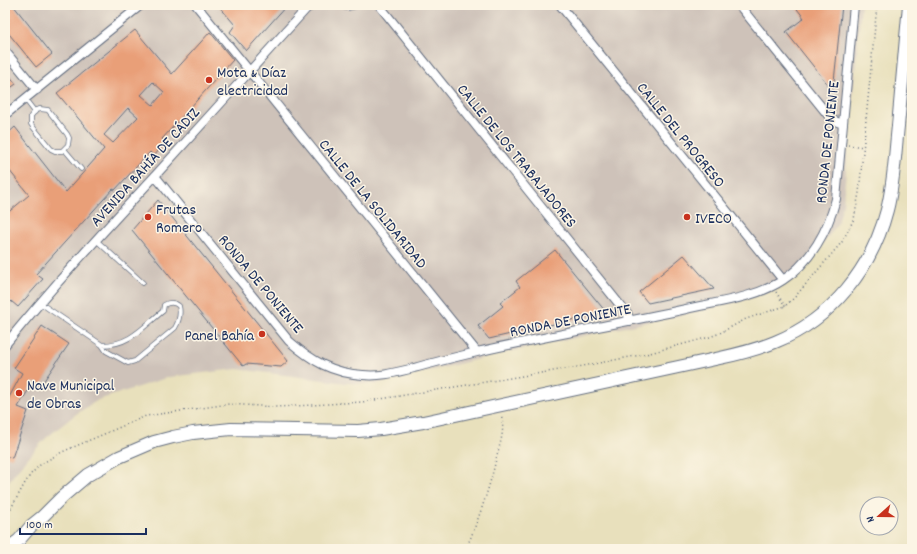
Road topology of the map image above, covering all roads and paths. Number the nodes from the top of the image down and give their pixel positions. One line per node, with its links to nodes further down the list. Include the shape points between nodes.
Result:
1 (141, 5): 14 (street)
2 (196, 5): 13 (street, CALLE DE LA SOLIDARIDAD)
3 (330, 5): 4 (lane, via 348,8)
4 (360, 5)
5 (560, 5): 27 (street, CALLE DEL PROGRESO)
6 (739, 5): 18 (street, via 832,120)
7 (854, 5): 18 (street, RONDA DE PONIENTE)
8 (877, 5): 20 (path)
9 (909, 5): 36 (main road, via 894,169 887,209 872,251 857,276 838,299 823,313 792,333 742,353)
10 (309, 6): 13 (street, AVENIDA BAHÍA DE CÁDIZ)
11 (380, 6): 32 (street, CALLE DE LOS TRABAJADORES, via 628,315)
12 (5, 51): 14 (street)
13 (249, 71): 23 (street, AVENIDA BAHÍA DE CÁDIZ); 35 (street, CALLE DE LA SOLIDARIDAD)
14 (37, 90): 15 (street)
15 (24, 99): 16 (lane); 17 (street)
16 (35, 112): 21 (lane, via 31,116 33,127 51,149); 21 (lane, via 40,109 48,110 67,134 69,142)
17 (5, 115)
18 (843, 124): 19 (street, RONDA DE PONIENTE)
19 (841, 144): 20 (path); 27 (street, RONDA DE PONIENTE, via 836,199 828,224 807,257)
20 (864, 147): 31 (path, via 859,193 849,230 833,253)
21 (64, 149): 22 (lane)
22 (81, 169)
23 (155, 176): 26 (street, AVENIDA BAHÍA DE CÁDIZ); 35 (street, RONDA DE PONIENTE, via 289,341 320,364 341,372 387,374)
24 (5, 190): 25 (street)
25 (5, 198)
26 (96, 240): 28 (lane); 30 (street, AVENIDA BAHÍA DE CÁDIZ)
27 (783, 280): 29 (street, RONDA DE PONIENTE)
28 (143, 284)
29 (772, 286): 31 (path); 32 (street, RONDA DE PONIENTE, via 734,299)
30 (40, 303): 33 (street, AVENIDA BAHÍA DE CÁDIZ); 34 (lane)
31 (784, 306): 38 (path, via 746,319 710,337 646,354 578,367 362,402 277,407 229,404 146,416 62,452 41,464 25,483)
32 (630, 321): 35 (street, RONDA DE PONIENTE)
33 (5, 345)
34 (102, 345): 34 (lane, via 112,345 128,339 163,311 167,303 179,306 179,322 175,328 135,361 124,362 106,351)
35 (477, 352)
36 (499, 406): 37 (main road, via 423,422 358,431 232,429 193,432 138,448 102,466 76,484); 41 (path, via 504,428 491,481)
37 (42, 517): 39 (main road); 40 (main road)
38 (5, 519)
39 (7, 549)
40 (22, 549)
41 (466, 549)

